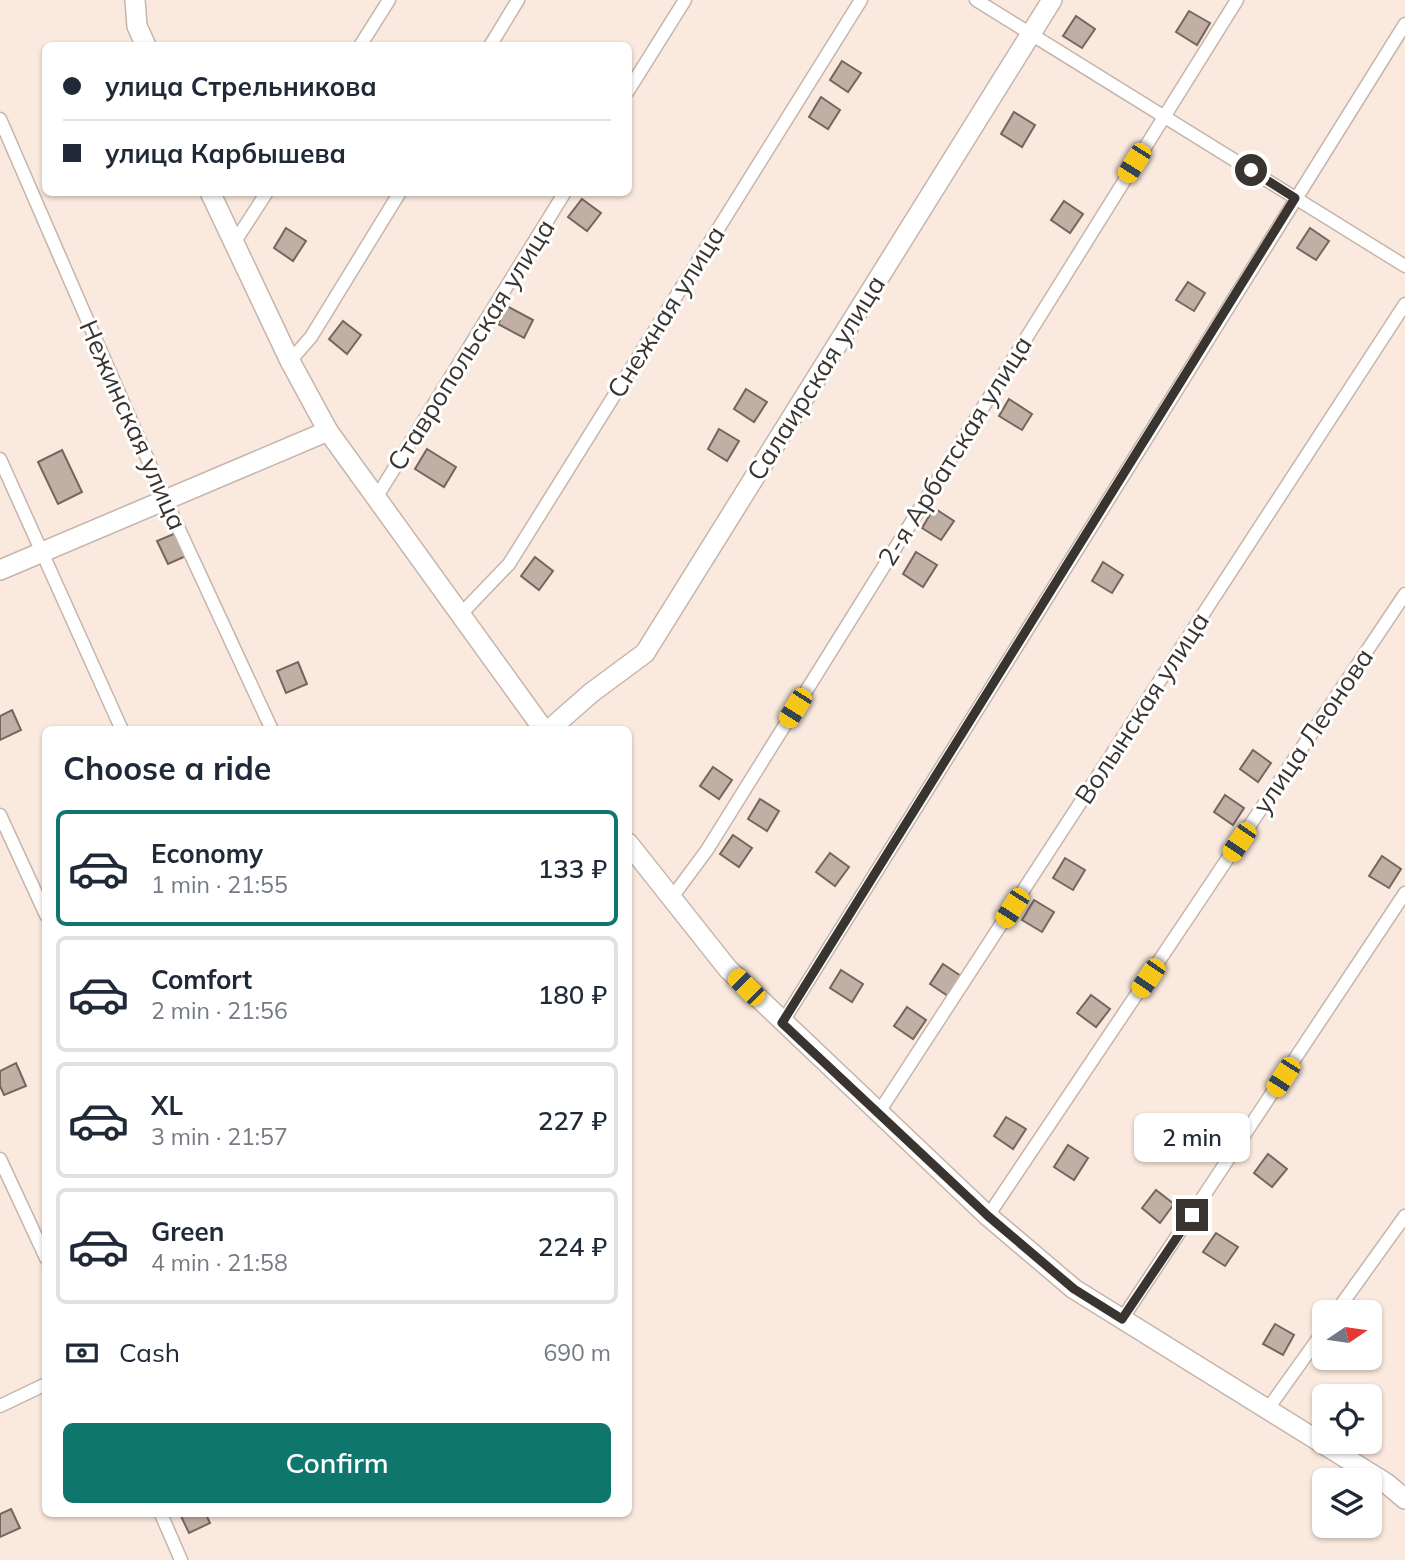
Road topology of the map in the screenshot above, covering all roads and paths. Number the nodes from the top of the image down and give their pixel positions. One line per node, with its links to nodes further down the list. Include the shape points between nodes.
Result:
1 (135, 0): 11 (main road, via 137,26)
2 (389, 0): 12 (street)
3 (518, 0): 13 (street)
4 (685, 0): 14 (street)
5 (861, 0): 33 (street, Снежная улица, via 509,564)
6 (976, 0): 10 (street)
7 (1052, 0): 10 (main road, Салаирская улица)
8 (1237, 0): 15 (street, 2-я Арбатская улица)
9 (1405, 24): 21 (street)
10 (1030, 33): 15 (street); 37 (main road, Салаирская улица, via 645,653)
11 (144, 42)
12 (363, 42)
13 (492, 42)
14 (632, 85)
15 (1163, 116): 21 (street); 41 (street, 2-я Арбатская улица, via 707,850)
16 (0, 119): 29 (street, Нежинская улица)
17 (212, 196): 22 (main road)
18 (264, 196): 22 (street)
19 (398, 196): 25 (street, via 311,337)
20 (563, 196): 28 (street, Ставропольская улица)
21 (1295, 198): 23 (street); 43 (street)
22 (234, 243): 25 (main road)
23 (1405, 266)
24 (1405, 304): 44 (street, Волынская улица)
25 (290, 361): 26 (main road)
26 (328, 431): 28 (main road); 29 (main road)
27 (0, 459): 30 (street)
28 (376, 498): 33 (main road)
29 (165, 499): 30 (main road); 35 (street, Нежинская улица)
30 (42, 552): 31 (main road); 34 (street)
31 (0, 570)
32 (1405, 594): 46 (street, улица Леонова)
33 (460, 615): 36 (main road)
34 (120, 726)
35 (270, 726)
36 (544, 726)
37 (552, 726)
38 (0, 815): 42 (street)
39 (632, 848): 41 (main road)
40 (1405, 893): 50 (street)
41 (670, 900): 43 (main road, via 728,969)
42 (42, 906)
43 (782, 1023): 44 (main road)
44 (879, 1112): 46 (main road)
45 (0, 1158): 48 (street)
46 (988, 1216): 50 (main road, via 1074,1289)
47 (1405, 1216): 49 (street)
48 (42, 1249)
49 (1345, 1300)
50 (1122, 1319): 54 (main road)
51 (1312, 1347): 54 (street)
52 (42, 1386): 53 (street)
53 (0, 1406)
54 (1267, 1410): 55 (main road)
55 (1405, 1499)
56 (162, 1517): 57 (street)
57 (181, 1560)

